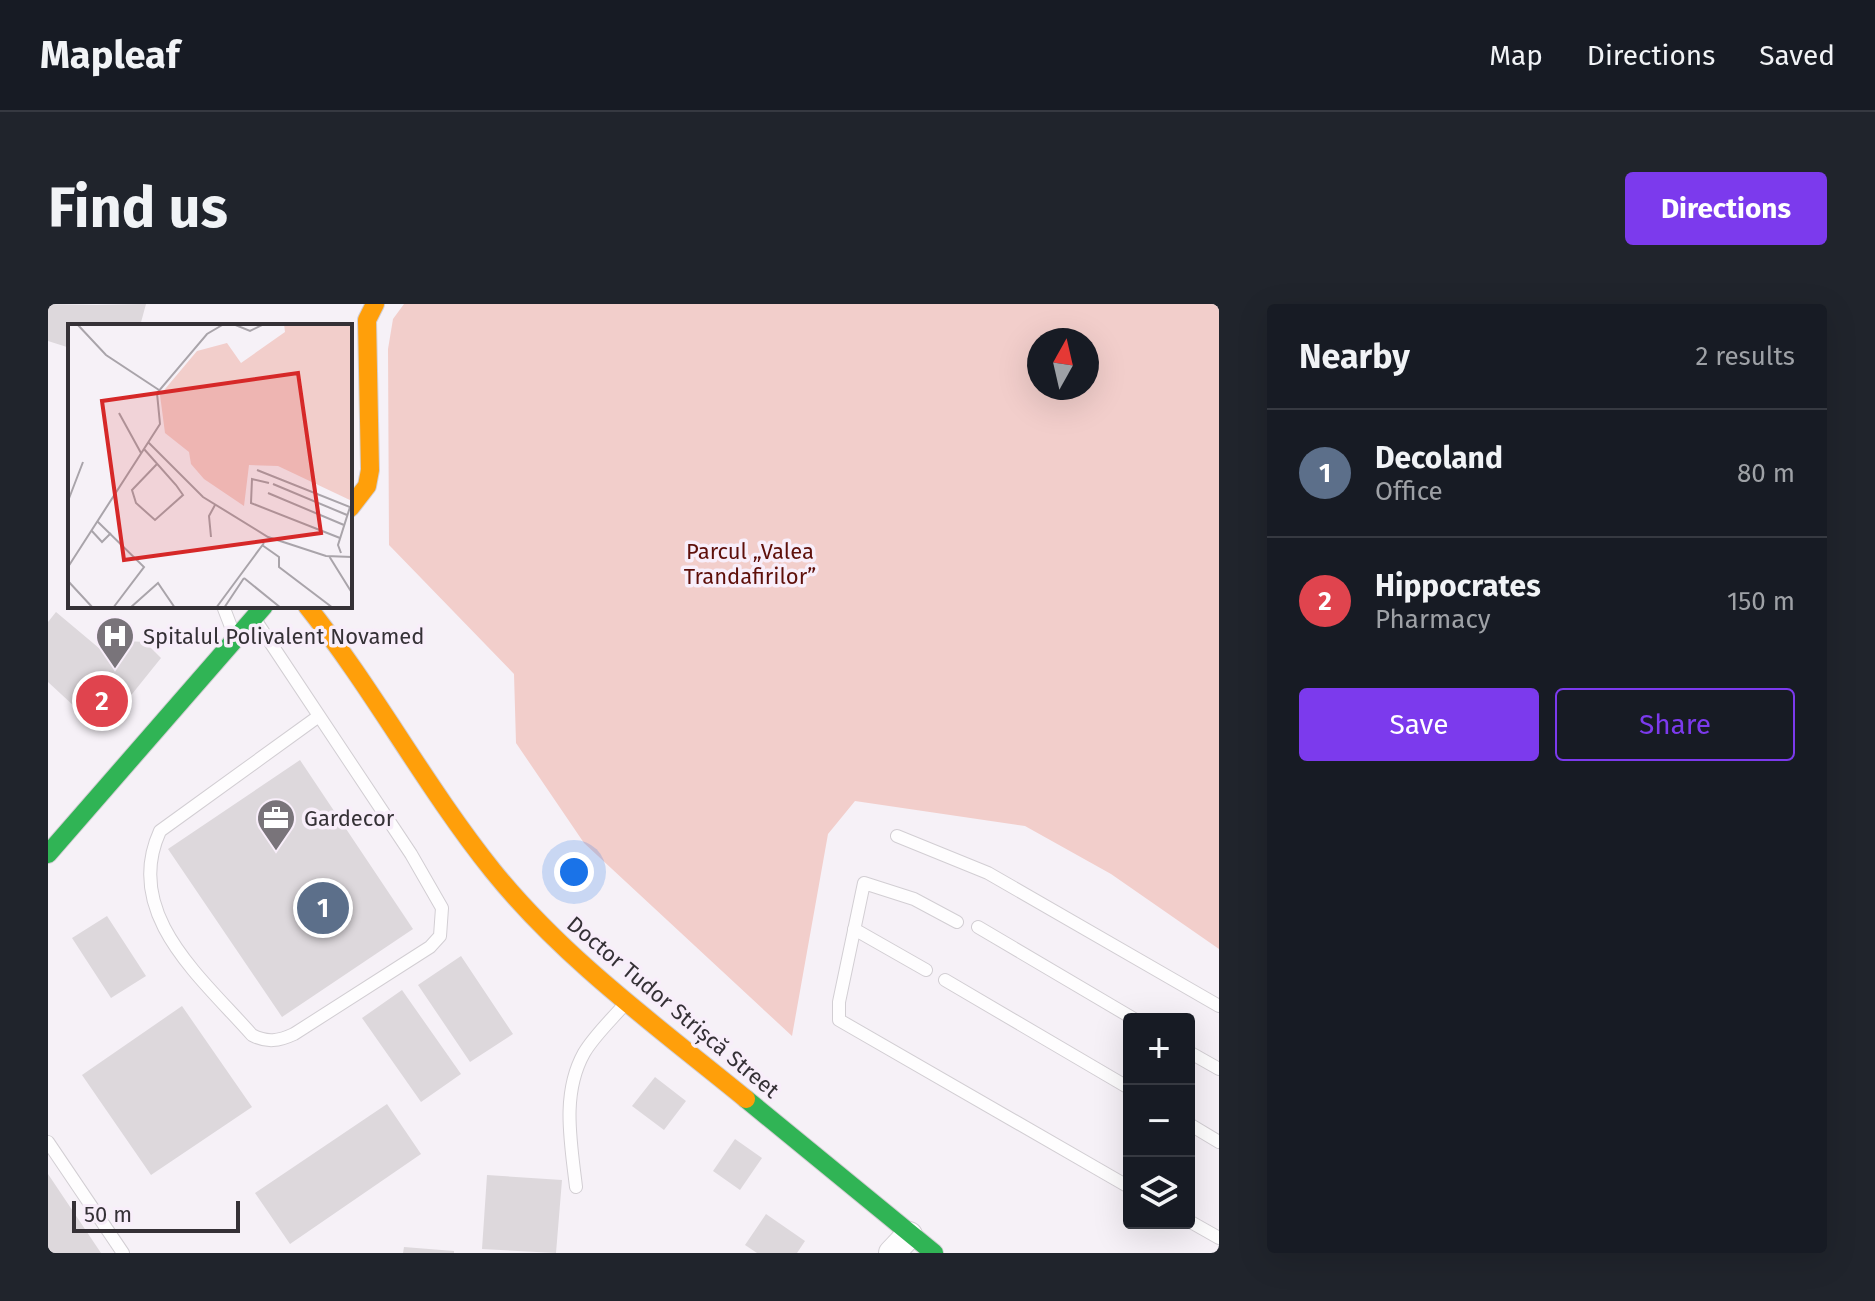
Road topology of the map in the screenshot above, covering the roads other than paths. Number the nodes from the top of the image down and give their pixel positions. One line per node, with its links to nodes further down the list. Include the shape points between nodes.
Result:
1 (375, 304): 2 (street, via 367,320 370,470 367,486)
2 (352, 505)
3 (224, 608): 6 (lane)
4 (309, 608): 15 (street, Doctor Tudor Strișcă Street, via 493,871 559,945)
5 (259, 612): 6 (street); 7 (lane)
6 (236, 638): 9 (street)
7 (319, 716): 7 (lane, via 411,854 442,908 443,921 440,936 430,947 294,1034 262,1040 252,1035 162,927 154,909 151,850 160,831)
8 (897, 836): 16 (lane, via 988,873)
9 (48, 854)
10 (957, 922): 12 (lane, via 914,899 864,883)
11 (978, 927): 17 (lane)
12 (854, 929): 13 (lane); 24 (lane, via 839,1020)
13 (926, 970)
14 (945, 980): 20 (lane)
15 (626, 1002): 25 (lane, via 578,1065 568,1114); 28 (street, Doctor Tudor Strișcă Street)
16 (1219, 1006)
17 (1124, 1013)
18 (1195, 1055): 19 (lane)
19 (1219, 1069)
20 (1124, 1085)
21 (1195, 1128): 23 (lane)
22 (48, 1142): 29 (lane)
23 (1219, 1142)
24 (1123, 1184)
25 (576, 1187)
26 (1195, 1224): 27 (lane)
27 (1219, 1238)
28 (900, 1244): 30 (street, Doctor Tudor Strișcă Street)
29 (123, 1253)
30 (934, 1253)

